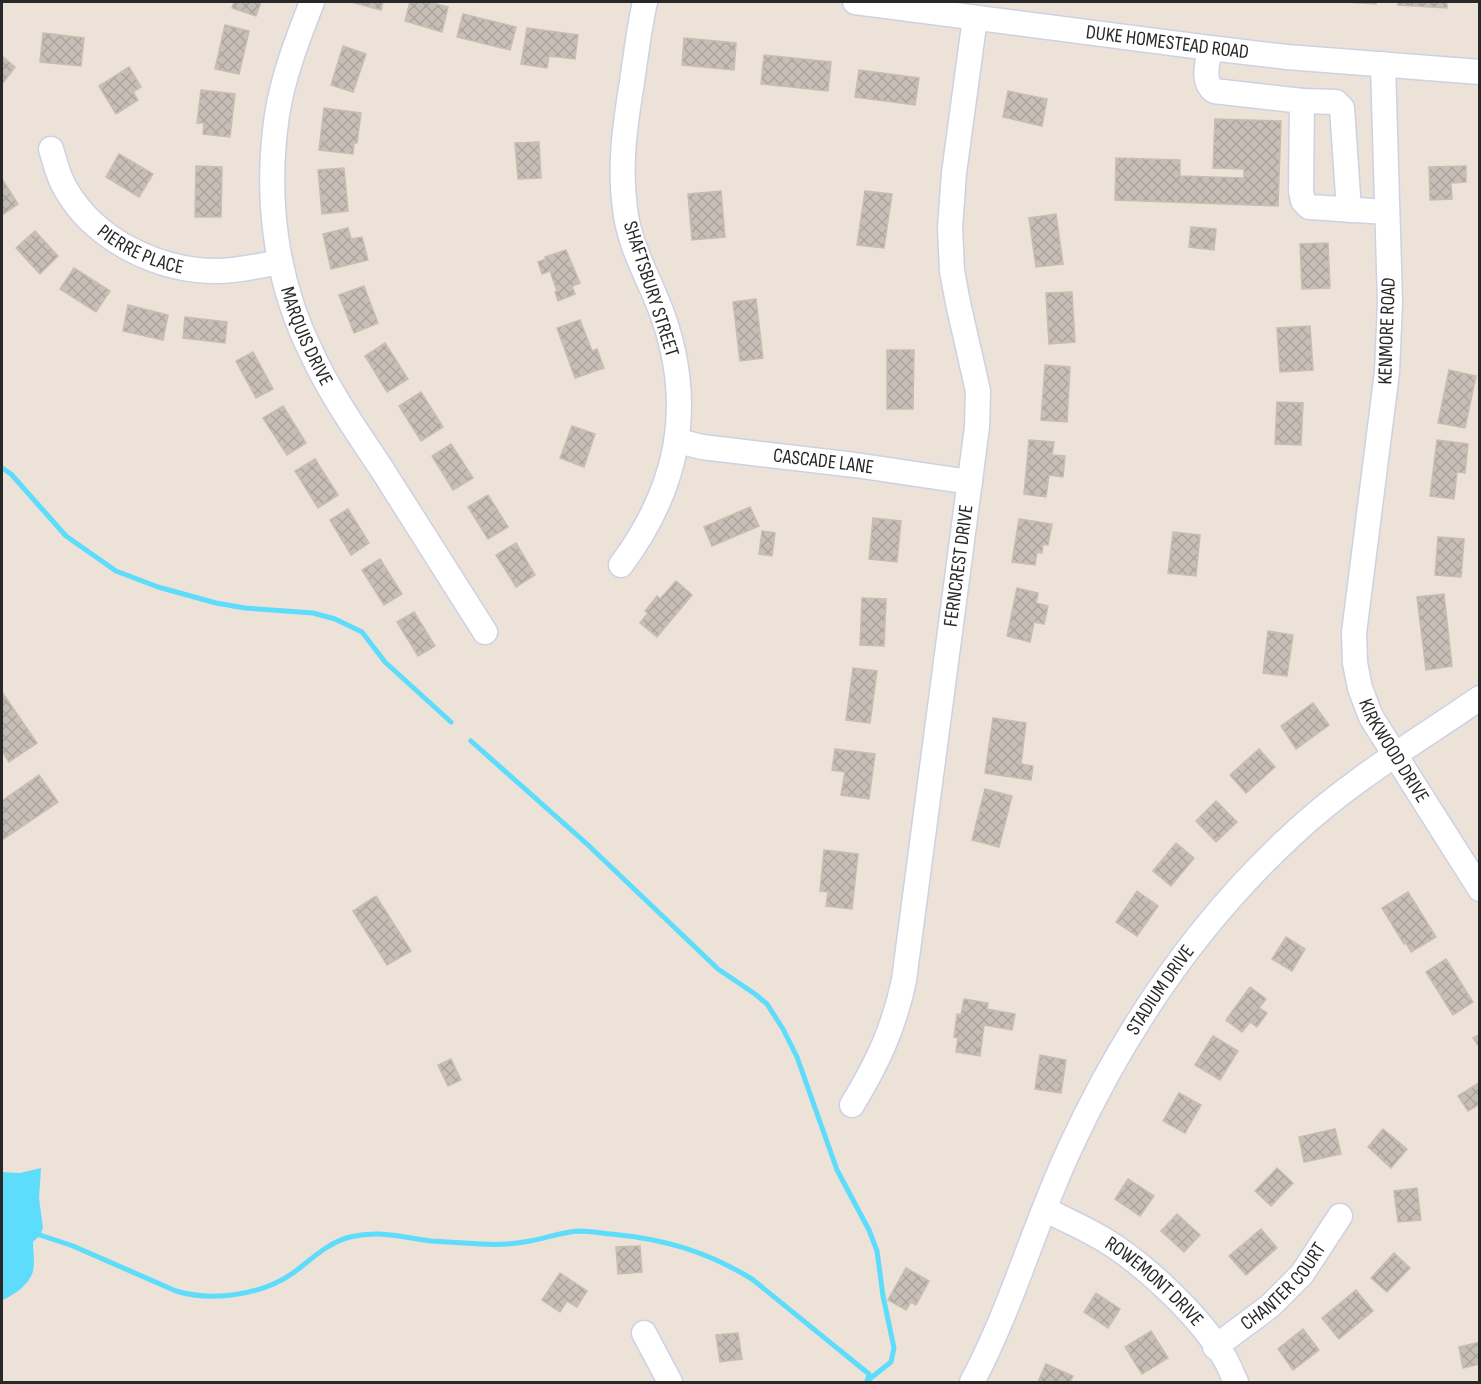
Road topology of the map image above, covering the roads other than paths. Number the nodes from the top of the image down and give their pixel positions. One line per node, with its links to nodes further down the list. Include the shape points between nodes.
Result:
1 (312, 2): 12 (street, MARQUIS DRIVE, via 290,60 278,113 273,195)
2 (645, 2): 13 (street, SHAFTSBURY STREET, via 624,131 623,187 630,236 663,314 676,363)
3 (855, 2): 4 (street, DUKE HOMESTEAD ROAD)
4 (975, 18): 5 (street, DUKE HOMESTEAD ROAD); 14 (street, FERNCREST DRIVE, via 950,228 952,271 978,391)
5 (1210, 48): 6 (street, DUKE HOMESTEAD ROAD); 8 (street, via 1206,78 1214,91)
6 (1383, 64): 7 (street, DUKE HOMESTEAD ROAD); 11 (street, KENMORE ROAD)
7 (1479, 72)
8 (1302, 101): 10 (street, via 1336,102 1342,108); 10 (street, via 1303,201 1309,207)
9 (51, 149): 12 (street, PIERRE PLACE, via 64,187 80,210 132,250 196,270 221,271)
10 (1349, 210): 11 (street)
11 (1387, 212): 16 (street, KENMORE ROAD, via 1387,372)
12 (279, 262): 17 (street, MARQUIS DRIVE, via 312,356)
13 (678, 441): 14 (street, CASCADE LANE); 15 (street, SHAFTSBURY STREET, via 653,515)
14 (970, 482): 21 (street, FERNCREST DRIVE, via 904,980 882,1054)
15 (621, 565)
16 (1358, 596): 19 (street, KIRKWOOD DRIVE, via 1354,633 1360,688 1371,717)
17 (485, 632)
18 (1479, 698): 19 (street, STADIUM DRIVE)
19 (1395, 757): 20 (street, KIRKWOOD DRIVE); 22 (street, STADIUM DRIVE, via 1293,834 1225,904 1180,960 1107,1075)
20 (1479, 889)
21 (852, 1105)
22 (1045, 1209): 25 (street, ROWEMONT DRIVE, via 1094,1234 1153,1277 1191,1314); 27 (street, STADIUM DRIVE, via 999,1327)
23 (1340, 1216): 25 (street, CHANTER COURT, via 1302,1274 1270,1306)
24 (644, 1333): 26 (street)
25 (1215, 1347): 28 (street, ROWEMONT DRIVE)
26 (670, 1383)
27 (972, 1383)
28 (1236, 1383)

